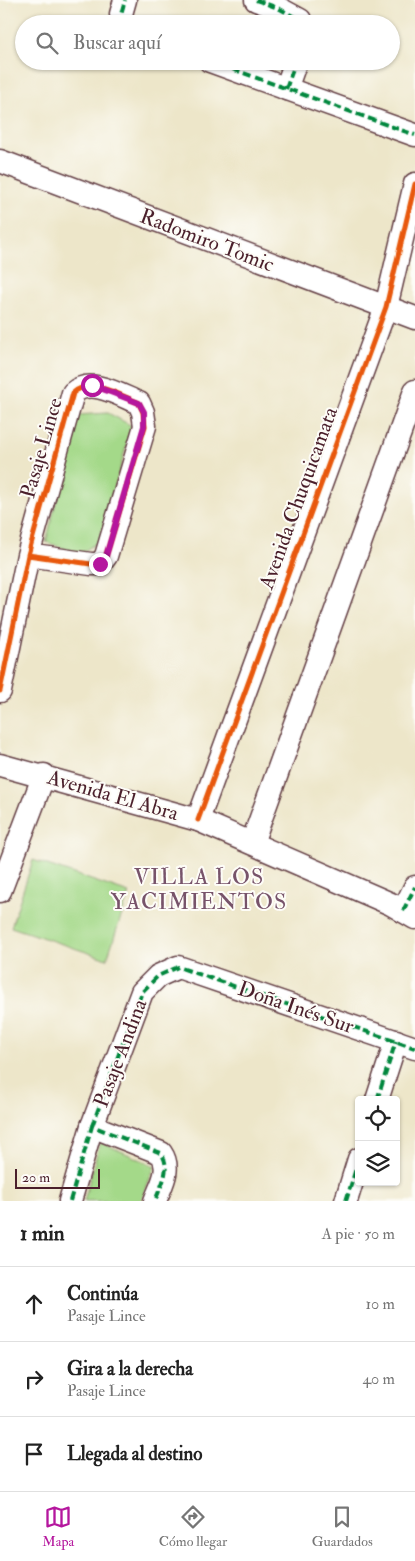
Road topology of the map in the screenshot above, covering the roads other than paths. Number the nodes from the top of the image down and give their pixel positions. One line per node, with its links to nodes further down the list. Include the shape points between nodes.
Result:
1 (125, 0): 3 (street)
2 (256, 0): 4 (street)
3 (121, 15)
4 (291, 15)
5 (235, 70): 7 (street)
6 (293, 70): 7 (street)
7 (286, 88): 8 (street)
8 (415, 135)
9 (0, 162): 11 (street, Radomiro Tomic)
10 (415, 184): 11 (street, Avenida Chuquicamata)
11 (386, 307): 12 (street, Radomiro Tomic); 18 (street, Avenida Chuquicamata)
12 (415, 318)
13 (415, 391): 19 (street)
14 (28, 555): 14 (street, Pasaje Lince, via 73,393 80,387 92,385 139,403 144,412 144,426 106,556 100,564 91,564); 15 (street, Pasaje Lince)
15 (0, 692)
16 (0, 765): 17 (street, Avenida El Abra)
17 (44, 775): 18 (street, Avenida El Abra); 21 (street)
18 (198, 820): 19 (street, Avenida El Abra)
19 (252, 843): 22 (street, Avenida El Abra)
20 (415, 887): 22 (street)
21 (0, 891)
22 (409, 914)
23 (178, 967): 24 (street, Doña Inés Sur); 26 (street, Pasaje Andina, via 158,976 142,992)
24 (405, 1045): 25 (street)
25 (379, 1096)
26 (92, 1126): 28 (street, Pasaje Andina); 29 (street, Pasaje Andina, via 161,1153 167,1168)
27 (355, 1172): 30 (street)
28 (70, 1201)
29 (155, 1201)
30 (346, 1201)

